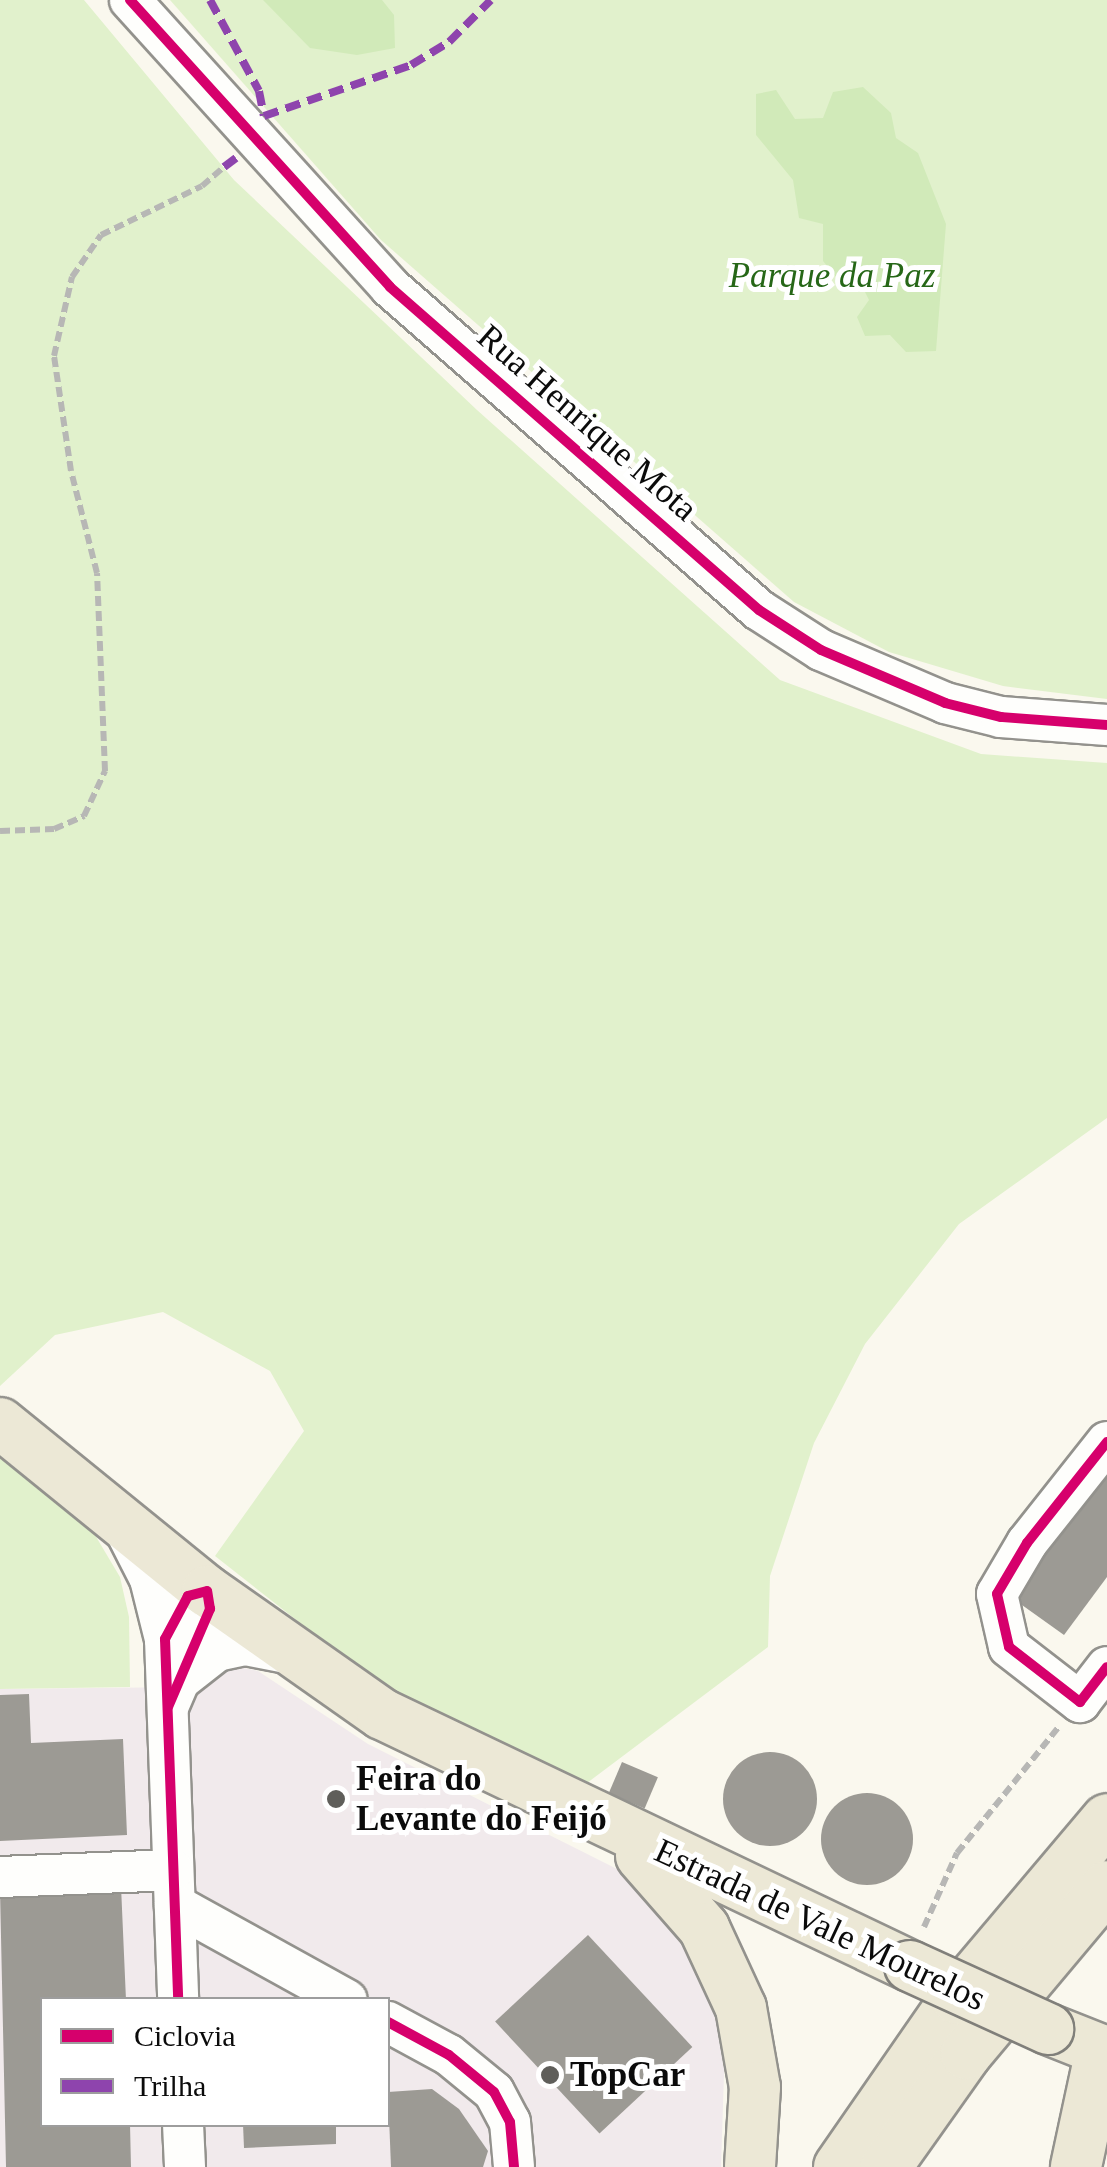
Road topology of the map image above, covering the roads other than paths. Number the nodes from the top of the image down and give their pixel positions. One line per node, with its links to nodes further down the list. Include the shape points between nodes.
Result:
1 (130, 0): 2 (street, Rua Henrique Mota, via 390,287 760,610 821,650 945,702 1001,717)
2 (1107, 726)
3 (0, 1423): 5 (main road, Estrada de Vale Mourelos)
4 (1107, 1442): 9 (street, via 1027,1543 997,1594 1008,1647 1080,1702)
5 (120, 1520): 6 (main road, Estrada de Vale Mourelos); 7 (street, via 150,1579)
6 (207, 1590): 7 (street, via 188,1596); 8 (main road, Estrada de Vale Mourelos); 10 (street, via 210,1609)
7 (165, 1639): 10 (street)
8 (292, 1654): 10 (street, via 246,1645 217,1651); 11 (main road, Estrada de Vale Mourelos, via 382,1714)
9 (1107, 1667)
10 (174, 1693): 14 (street)
11 (552, 1800): 20 (main road, Estrada de Vale Mourelos, bridge, via 914,1954 1048,2029); 24 (main road, via 649,1862 720,1955 752,2055)
12 (1107, 1820): 25 (main road, via 956,1998)
13 (0, 1852): 14 (street)
14 (173, 1873): 15 (street); 17 (street); 18 (street)
15 (0, 1877)
16 (1107, 1886): 26 (main road, via 966,2054)
17 (178, 1997)
18 (343, 1997)
19 (390, 2023): 23 (street, via 449,2055 494,2092 510,2122)
20 (1104, 2052): 27 (main road)
21 (183, 2127): 22 (street)
22 (185, 2167)
23 (514, 2167)
24 (750, 2167)
25 (839, 2167)
26 (886, 2167)
27 (1076, 2167)

